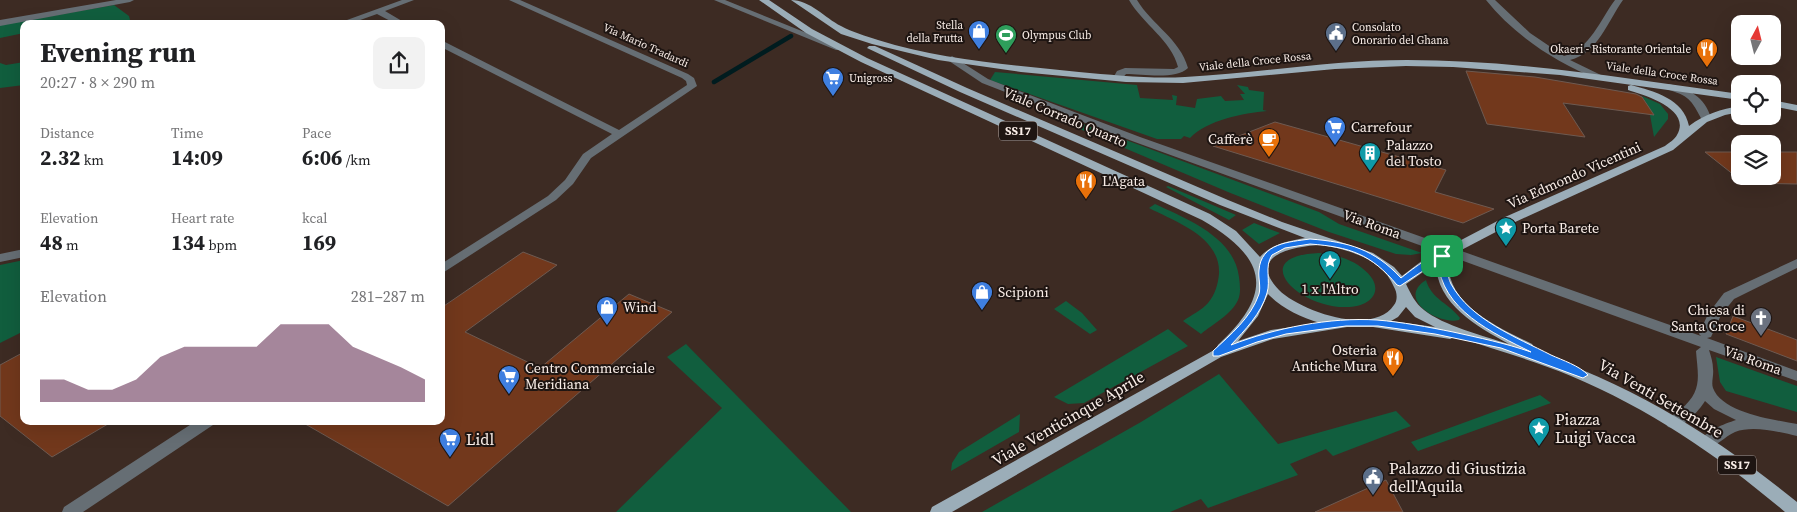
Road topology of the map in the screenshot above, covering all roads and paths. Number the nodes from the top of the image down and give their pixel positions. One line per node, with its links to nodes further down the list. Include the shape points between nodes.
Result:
1 (130, 0): 13 (street)
2 (410, 0): 10 (street)
3 (512, 0): 30 (street, Via Mario Tradardi, via 691,80 693,84 688,90)
4 (718, 0): 16 (street)
5 (763, 0): 16 (main road, SS17)
6 (795, 0): 14 (main road, Viale Corrado Quarto / SS17)
7 (1133, 0): 22 (street, via 1141,14 1176,51 1183,68 1176,72 1125,71)
8 (1490, 0): 18 (street, via 1520,30)
9 (1619, 0): 18 (street, via 1590,46)
10 (378, 11): 11 (street); 12 (street)
11 (352, 20)
12 (395, 20)
13 (0, 22)
14 (837, 28): 17 (main road, Viale della Croce Rossa, via 893,47); 32 (main road, Viale Corrado Quarto / SS17, via 968,92 1251,213)
15 (445, 45): 30 (street)
16 (842, 49): 38 (main road, SS17, via 1206,217 1236,236)
17 (952, 59): 22 (main road, Viale della Croce Rossa); 33 (street, Via Roma, via 985,81)
18 (1565, 60): 20 (street, via 1572,70); 21 (street)
19 (1546, 71): 20 (main road, Viale della Croce Rossa); 22 (main road, Viale della Croce Rossa, via 1411,63 1321,67 1191,80); 31 (main road, via 1630,88 1667,101 1682,117)
20 (1567, 73): 21 (main road, Viale della Croce Rossa)
21 (1600, 77): 23 (main road, Viale della Croce Rossa)
22 (1118, 78)
23 (1669, 87): 24 (main road, Viale della Croce Rossa); 29 (street, via 1696,99)
24 (1731, 96)
25 (1781, 105): 27 (main road)
26 (1781, 108): 27 (main road)
27 (1797, 109)
28 (1731, 111): 29 (main road, Via Edmondo Vicentini)
29 (1706, 118): 31 (main road, Via Edmondo Vicentini)
30 (619, 134): 37 (street, via 584,158 552,198)
31 (1682, 138): 33 (main road, Via Edmondo Vicentini, via 1662,152)
32 (1332, 243): 38 (main road, Viale Venticinque Aprile, via 1300,242 1282,246 1270,253 1264,264); 39 (main road, Via Venti Settembre, via 1378,260 1391,271)
33 (1438, 251): 39 (main road, Via Edmondo Vicentini); 46 (main road, via 1447,284 1470,313 1503,334); 47 (street, Via Roma, via 1466,257)
34 (20, 254): 35 (street)
35 (0, 258)
36 (1797, 263): 42 (street, via 1729,296 1715,314)
37 (445, 267)
38 (1264, 274): 40 (main road, via 1273,291 1293,306 1321,318); 45 (main road, Viale Venticinque Aprile, via 1263,294 1255,310)
39 (1402, 290): 41 (main road, Via Edmondo Vicentini, via 1403,302 1397,311); 43 (main road, Via Venti Settembre / SS17, via 1417,312 1432,321)
40 (1346, 323): 41 (main road); 45 (main road, Viale Venticinque Aprile, via 1278,333)
41 (1368, 323): 43 (main road, Via Venti Settembre / SS17)
42 (1706, 334)
43 (1492, 343): 46 (main road, Via Venti Settembre / SS17)
44 (1703, 351): 48 (street)
45 (1216, 354): 55 (main road, Viale Venticinque Aprile)
46 (1583, 375): 49 (main road, Via Venti Settembre / SS17)
47 (1797, 376)
48 (1705, 387): 49 (street, via 1691,409); 51 (street, via 1710,397 1722,407)
49 (1673, 423): 53 (main road, Via Venti Settembre / SS17)
50 (202, 425): 54 (street)
51 (1778, 427): 52 (street); 53 (street, via 1736,426)
52 (1797, 430)
53 (1706, 443): 56 (main road, Via Venti Settembre / SS17)
54 (70, 512)
55 (938, 512)
56 (1797, 512)

